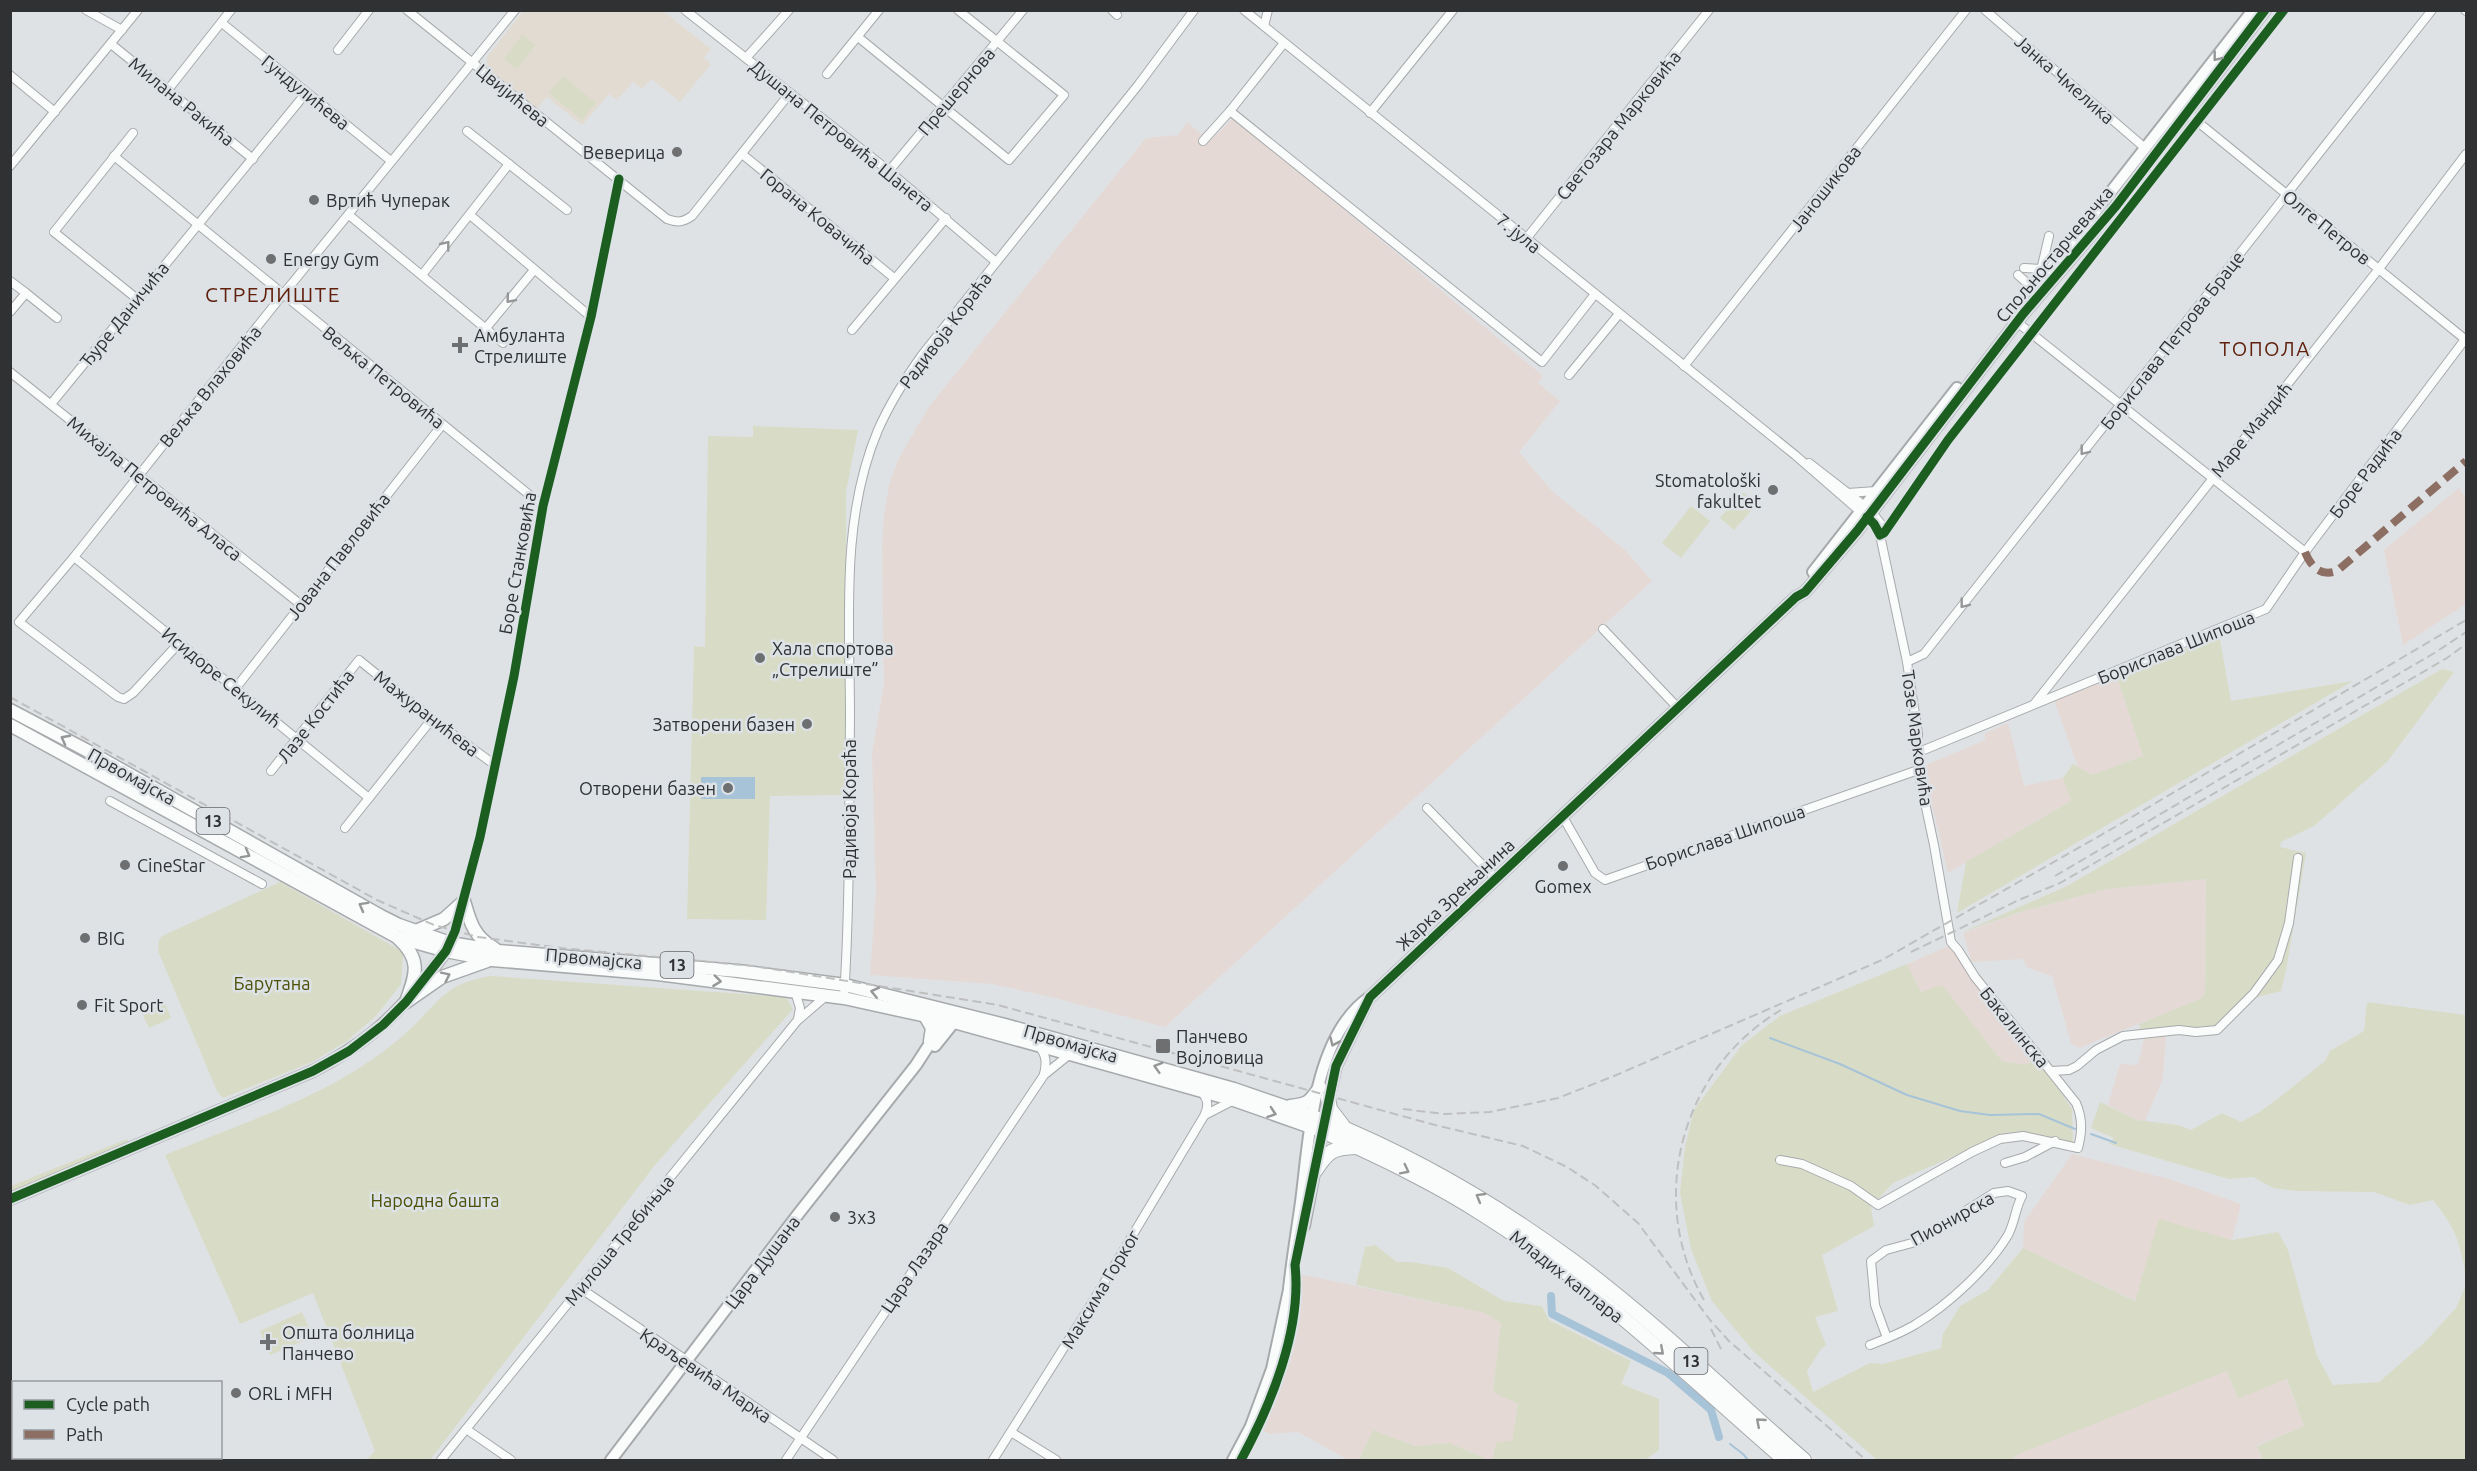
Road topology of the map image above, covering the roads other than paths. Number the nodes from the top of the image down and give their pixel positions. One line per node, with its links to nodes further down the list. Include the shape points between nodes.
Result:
1 (86, 10): 24 (street)
2 (138, 10): 24 (street)
3 (231, 10): 22 (street)
4 (369, 10): 29 (street)
5 (406, 10): 31 (street, Цвијићева)
6 (515, 10): 31 (street, Вељка Влаховића)
7 (685, 10): 30 (street, Душана Петровића Шанета)
8 (789, 10): 30 (street)
9 (879, 10): 25 (street)
10 (958, 10): 26 (street)
11 (1023, 10): 26 (street, Прешернова)
12 (1194, 10): 63 (street, Радивоја Кораћа)
13 (1244, 10): 23 (street, 7. јула)
14 (1268, 10): 23 (street)
15 (1453, 10): 40 (street)
16 (1709, 10): 62 (street, Светозара Марковића)
17 (1966, 10): 86 (street, Јаношикова)
18 (1985, 10): 45 (street, Јанка Чмелика)
19 (2253, 10): 45 (street, Спољностарчевачка, one-way to 45)
20 (2265, 10): 41 (street, Спољностарчевачка)
21 (2432, 10): 55 (street, Борислава Петрова Браце)
22 (222, 23): 34 (street); 35 (street, Гундулићева)
23 (1264, 26): 27 (street, 7. јула)
24 (122, 30): 28 (street)
25 (858, 37): 32 (street); 37 (street)
26 (997, 42): 37 (street, Прешернова); 37 (street, via 1064,95 1009,160)
27 (1284, 43): 38 (street); 40 (street, 7. јула)
28 (111, 44): 34 (street, Милана Ракића); 39 (street)
29 (338, 50)
30 (746, 58): 36 (street, Душана Петровића Шанета)
31 (473, 63): 50 (street, Вељка Влаховића); 54 (street, Цвијићева)
32 (827, 74)
33 (10, 75): 39 (street)
34 (167, 90): 49 (street, Милана Ракића)
35 (306, 93): 49 (street, Ђуре Даничића); 50 (street, Гундулићева)
36 (790, 93): 46 (street, Цвијићева); 53 (street, Душана Петровића Шанета)
37 (943, 106): 53 (street, Прешернова)
38 (1230, 111): 44 (street); 74 (street, via 1542,362)
39 (55, 112): 52 (street)
40 (1370, 113): 62 (street, 7. јула)
41 (2188, 114): 55 (street, Олге Петров); 81 (street, Спољностарчевачка)
42 (467, 131): 51 (street)
43 (133, 133): 48 (street)
44 (1203, 141)
45 (2145, 148): 67 (street, Спољностарчевачка)
46 (742, 154): 54 (street, Цвијићева, via 692,216 680,222 667,219); 70 (street, Горана Ковачића)
47 (2466, 154): 66 (street, Маре Мандић)
48 (114, 156): 60 (street, Вељка Петровића); 76 (street, via 54,232)
49 (253, 159): 60 (street, Ђуре Даничића)
50 (391, 161): 57 (street, Вељка Влаховића)
51 (509, 164): 56 (street); 58 (street)
52 (10, 166)
53 (889, 171): 59 (street, Душана Петровића Шанета)
54 (618, 179): 79 (street, Боре Станковића)
55 (2287, 195): 66 (street, Олге Петров); 90 (street, Борислава Петрова Браце)
56 (567, 210)
57 (348, 215): 68 (street); 75 (street, Вељка Влаховића)
58 (470, 215): 65 (street); 68 (street, one-way to 58)
59 (946, 218): 63 (street, Душана Петровића Шанета); 70 (street)
60 (198, 225): 75 (street, Вељка Петровића); 76 (street, Ђуре Даничића)
61 (2049, 236): 67 (street)
62 (1526, 239): 74 (street, 7. јула)
63 (996, 262): 136 (street, Радивоја Кораћа, via 922,356 892,403 866,463 857,499 849,622 849,848)
64 (2024, 268): 67 (street)
65 (534, 270): 79 (street); 82 (street, one-way to 82)
66 (2378, 270): 84 (street, Олге Петров); 94 (street, Маре Мандић)
67 (2044, 273): 72 (street, Спољностарчевачка)
68 (422, 275): 82 (street)
69 (2018, 275): 72 (street)
70 (894, 278): 83 (street)
71 (10, 281): 73 (street)
72 (2035, 290): 95 (street, Спољностарчевачка)
73 (26, 293): 77 (street); 80 (street)
74 (1594, 294): 78 (street, 7. јула)
75 (283, 295): 91 (street, Вељка Петровића); 93 (street, Вељка Влаховића)
76 (136, 298): 89 (street, Ђуре Даничића)
77 (10, 312)
78 (1619, 314): 86 (street, 7. јула); 88 (street)
79 (591, 317): 97 (street, Боре Станковића)
80 (57, 318)
81 (2017, 322): 90 (street); 98 (street, Спољностарчевачка)
82 (486, 328): 85 (street)
83 (852, 330)
84 (2466, 339): 101 (street, Боре Радића)
85 (503, 342)
86 (1684, 366): 92 (street, 7. јула)
87 (10, 372): 89 (street, Михајла Петровића Аласа)
88 (1569, 375)
89 (51, 404): 93 (street, Михајла Петровића Аласа)
90 (2121, 405): 94 (street); 109 (street, Борислава Петрова Браце, one-way to 109, via 1924,654)
91 (442, 424): 97 (street, Вељка Петровића); 104 (street, Јована Павловића)
92 (1794, 455): 96 (street, 7. јула); 98 (street, 7. јула)
93 (139, 474): 102 (street, Вељка Влаховића); 104 (street, Михајла Петровића Аласа)
94 (2213, 477): 101 (street); 111 (street, Маре Мандић)
95 (1876, 491): 96 (street); 98 (street, Спољностарчевачка)
96 (1848, 493): 98 (street, 7. јула)
97 (543, 506): 118 (street, Боре Станковића)
98 (1865, 512): 99 (street, Жарка Зрењанина); 100 (street, Тозе Марковића, via 1881,524); 103 (street, Жарка Зрењанина)
99 (1858, 529): 100 (street); 103 (street, Жарка Зрењанина, via 1805,592)
100 (1879, 532): 109 (street, Тозе Марковића)
101 (2305, 552): 105 (street, Боре Радића)
102 (74, 557): 107 (street, Исидоре Секулић); 107 (street, Вељка Влаховића, via 19,622 123,699 134,693)
103 (1796, 597): 112 (street, Жарка Зрењанина)
104 (300, 604): 110 (street, Јована Павловића)
105 (2266, 609): 111 (street, Борислава Шипоша)
106 (1603, 629): 112 (street)
107 (179, 643): 110 (street, Исидоре Секулић)
108 (359, 660): 114 (street, Мажуранићева); 116 (street, Лазе Костића)
109 (1907, 662): 117 (street, Тозе Марковића)
110 (235, 689): 116 (street, Исидоре Секулић)
111 (2034, 704): 117 (street, Борислава Шипоша)
112 (1679, 709): 124 (street, Жарка Зрењанина)
113 (10, 710): 130 (main road, Првомајска / 13, one-way to 113, via 362,906)
114 (432, 719): 118 (street, Мажуранићева); 121 (street)
115 (10, 725): 131 (main road, Првомајска / 13, one-way to 131)
116 (297, 738): 120 (street, Лазе Костића); 121 (street, Исидоре Секулић)
117 (1919, 752): 119 (street, Тозе Марковића)
118 (495, 765): 129 (street, Боре Станковића)
119 (1918, 770): 124 (street, Борислава Шипоша, via 1605,880 1596,873); 132 (street, Тозе Марковића)
120 (271, 771)
121 (369, 798): 125 (street)
122 (110, 801): 128 (street)
123 (1427, 808): 127 (street)
124 (1563, 817): 127 (street, Жарка Зрењанина)
125 (345, 828)
126 (2298, 858): 146 (street, Бакалинска, via 2289,923 2278,960 2254,993 2217,1030 2123,1036 2096,1050 2078,1066)
127 (1496, 879): 149 (street, Жарка Зрењанина, via 1370,997)
128 (262, 884)
129 (464, 901): 130 (main road, via 444,919); 133 (street, Боре Станковића); 134 (main road, via 478,937)
130 (416, 931): 133 (main road, Првомајска / 13)
131 (397, 937): 133 (main road, Првомајска / 13); 138 (main road, via 415,959 414,981)
132 (1951, 942): 146 (street, Бакалинска)
133 (448, 947): 134 (main road, Првомајска / 13); 138 (street)
134 (495, 956): 135 (main road, Првомајска / 13, one-way to 135); 136 (main road, Првомајска / 13, via 726,970); 138 (main road, one-way to 134, via 442,977)
135 (794, 990): 137 (main road, Првомајска / 13); 141 (street, via 800,1008)
136 (844, 992): 137 (main road, Првомајска / 13); 139 (main road, Првомајска / 13); 140 (main road, Првомајска / 13, one-way to 136)
137 (827, 995): 141 (street, Милоша Требињца)
138 (406, 1002): 160 (street, via 365,1040 313,1071)
139 (925, 1016): 140 (main road, Првомајска / 13); 142 (main road, via 932,1028)
140 (953, 1017): 142 (street, Цара Душана); 143 (main road, Првомајска / 13); 145 (street, Цара Душана, via 928,1056); 151 (main road, Првомајска / 13, one-way to 140, via 1234,1089)
141 (797, 1021): 161 (street, Милоша Требињца)
142 (930, 1041): 145 (street, Цара Душана)
143 (1038, 1045): 144 (main road, Првомајска / 13); 147 (street, via 1045,1054)
144 (1070, 1054): 147 (street, Цара Лазара); 148 (main road, Првомајска / 13)
145 (916, 1065): 165 (street, Цара Душана)
146 (2051, 1071): 155 (street, via 2076,1103 2082,1119 2078,1148)
147 (1044, 1075): 168 (street, Цара Лазара)
148 (1201, 1091): 150 (main road, Првомајска / 13); 152 (street, via 1208,1108)
149 (1324, 1093): 151 (main road, via 1307,1103); 153 (street, Жарка Зрењанина); 154 (highway, via 1333,1115)
150 (1234, 1100): 152 (street); 153 (main road, Првомајска / 13, one-way to 153)
151 (1288, 1107): 153 (main road, Првомајска / 13)
152 (1204, 1116): 167 (street, Максима Горког)
153 (1317, 1123): 154 (highway, 13); 156 (highway, Младих каплара / 13); 159 (street, Жарка Зрењанина); 162 (street, Жарка Зрењанина)
154 (1347, 1130): 178 (highway, Младих каплара / 13, one-way to 154, via 1582,1268 1457,1184)
155 (2055, 1141): 157 (street, via 2023,1136 2000,1139 1878,1205 1851,1186 1803,1164); 158 (street, via 2025,1157)
156 (1358, 1147): 159 (highway, via 1333,1150); 177 (highway, Младих каплара / 13, one-way to 177, via 1483,1214 1544,1256 1616,1313)
157 (1780, 1160)
158 (2005, 1162)
159 (1315, 1171): 162 (street, Жарка Зрењанина)
160 (10, 1199)
161 (580, 1288): 165 (street, Краљевића Марка); 166 (street, Милоша Требињца)
162 (1289, 1289): 176 (street, Жарка Зрењанина, via 1272,1369)
163 (1887, 1338): 163 (street, Пионирска, via 1875,1305 1871,1261 1886,1250 1926,1236 1994,1193 2008,1191 2022,1196 2009,1233 1986,1263 1943,1304 1915,1325); 164 (street, Пионирска)
164 (1870, 1345)
165 (686, 1362): 168 (street, Краљевића Марка); 171 (street, Цара Душана)
166 (466, 1429): 169 (street, Милоша Требињца); 170 (street)
167 (1011, 1432): 174 (street, Максима Горког); 175 (street)
168 (800, 1438): 172 (street, Цара Лазара); 173 (street, Краљевића Марка)
169 (441, 1461)
170 (511, 1461)
171 (611, 1461)
172 (786, 1461)
173 (833, 1461)
174 (993, 1461)
175 (1056, 1461)
176 (1233, 1461)
177 (1785, 1461)
178 (1804, 1461)

